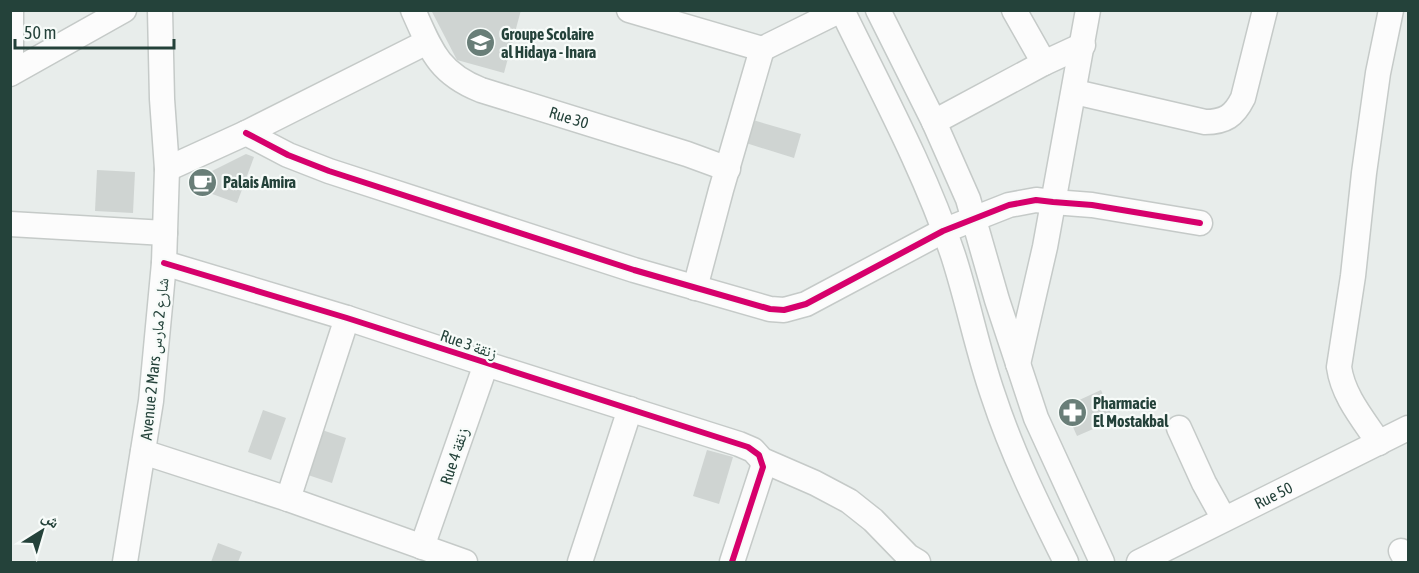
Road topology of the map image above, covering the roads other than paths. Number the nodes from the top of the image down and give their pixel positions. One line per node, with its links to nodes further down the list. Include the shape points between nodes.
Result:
1 (11, 10): 16 (street)
2 (124, 10): 16 (street)
3 (160, 10): 20 (street, Avenue 2 Mars شارع 2 مارس)
4 (413, 10): 12 (street, Rue 30)
5 (629, 10): 14 (street)
6 (842, 10): 14 (street); 26 (street)
7 (878, 10): 18 (street)
8 (1014, 10): 15 (street)
9 (1089, 10): 13 (street)
10 (1265, 10): 17 (street, via 1243,98 1226,120 1205,122)
11 (1391, 10): 36 (street, via 1378,73 1339,367 1347,394)
12 (428, 42): 19 (street); 21 (street, Rue 30, via 445,69 463,83)
13 (1083, 45): 15 (street); 17 (street)
14 (762, 49): 21 (street)
15 (1044, 63): 18 (street)
16 (11, 73)
17 (1075, 92): 22 (street)
18 (934, 122): 23 (street)
19 (246, 133): 20 (street); 29 (street, via 329,171)
20 (167, 169): 27 (street, Avenue 2 Mars شارع 2 مارس)
21 (728, 169): 29 (street)
22 (1053, 202): 23 (street, via 1036,200 1009,205); 24 (street); 32 (street)
23 (975, 218): 26 (street); 32 (street)
24 (1200, 223)
25 (10, 224): 27 (street)
26 (944, 231): 29 (street, via 792,309 770,309); 47 (street, via 994,398)
27 (165, 233): 28 (street, Avenue 2 Mars شارع 2 مارس)
28 (164, 263): 30 (street, Rue 3 زنقة); 37 (street, Avenue 2 Mars شارع 2 مارس)
29 (695, 288)
30 (346, 318): 31 (street, Rue 3 زنقة); 39 (street)
31 (486, 364): 33 (street, Rue 3 زنقة); 41 (street, Rue 4 زنقة)
32 (1018, 364): 48 (street, via 1036,418)
33 (630, 409): 38 (street, Rue 3 زنقة, via 738,444 753,450); 44 (street)
34 (1179, 428): 40 (street)
35 (1408, 428): 36 (street, Rue 50)
36 (1379, 443): 40 (street, Rue 50)
37 (143, 452): 39 (street); 42 (street, Avenue 2 Mars شارع 2 مارس)
38 (762, 460): 45 (street, via 760,478); 46 (street, Rue 3 زنقة, via 849,501)
39 (288, 499): 41 (street)
40 (1224, 519): 49 (street, Rue 50)
41 (422, 548): 43 (street)
42 (125, 562)
43 (465, 562)
44 (580, 562)
45 (732, 562)
46 (918, 562)
47 (1065, 562)
48 (1102, 562)
49 (1138, 562)

